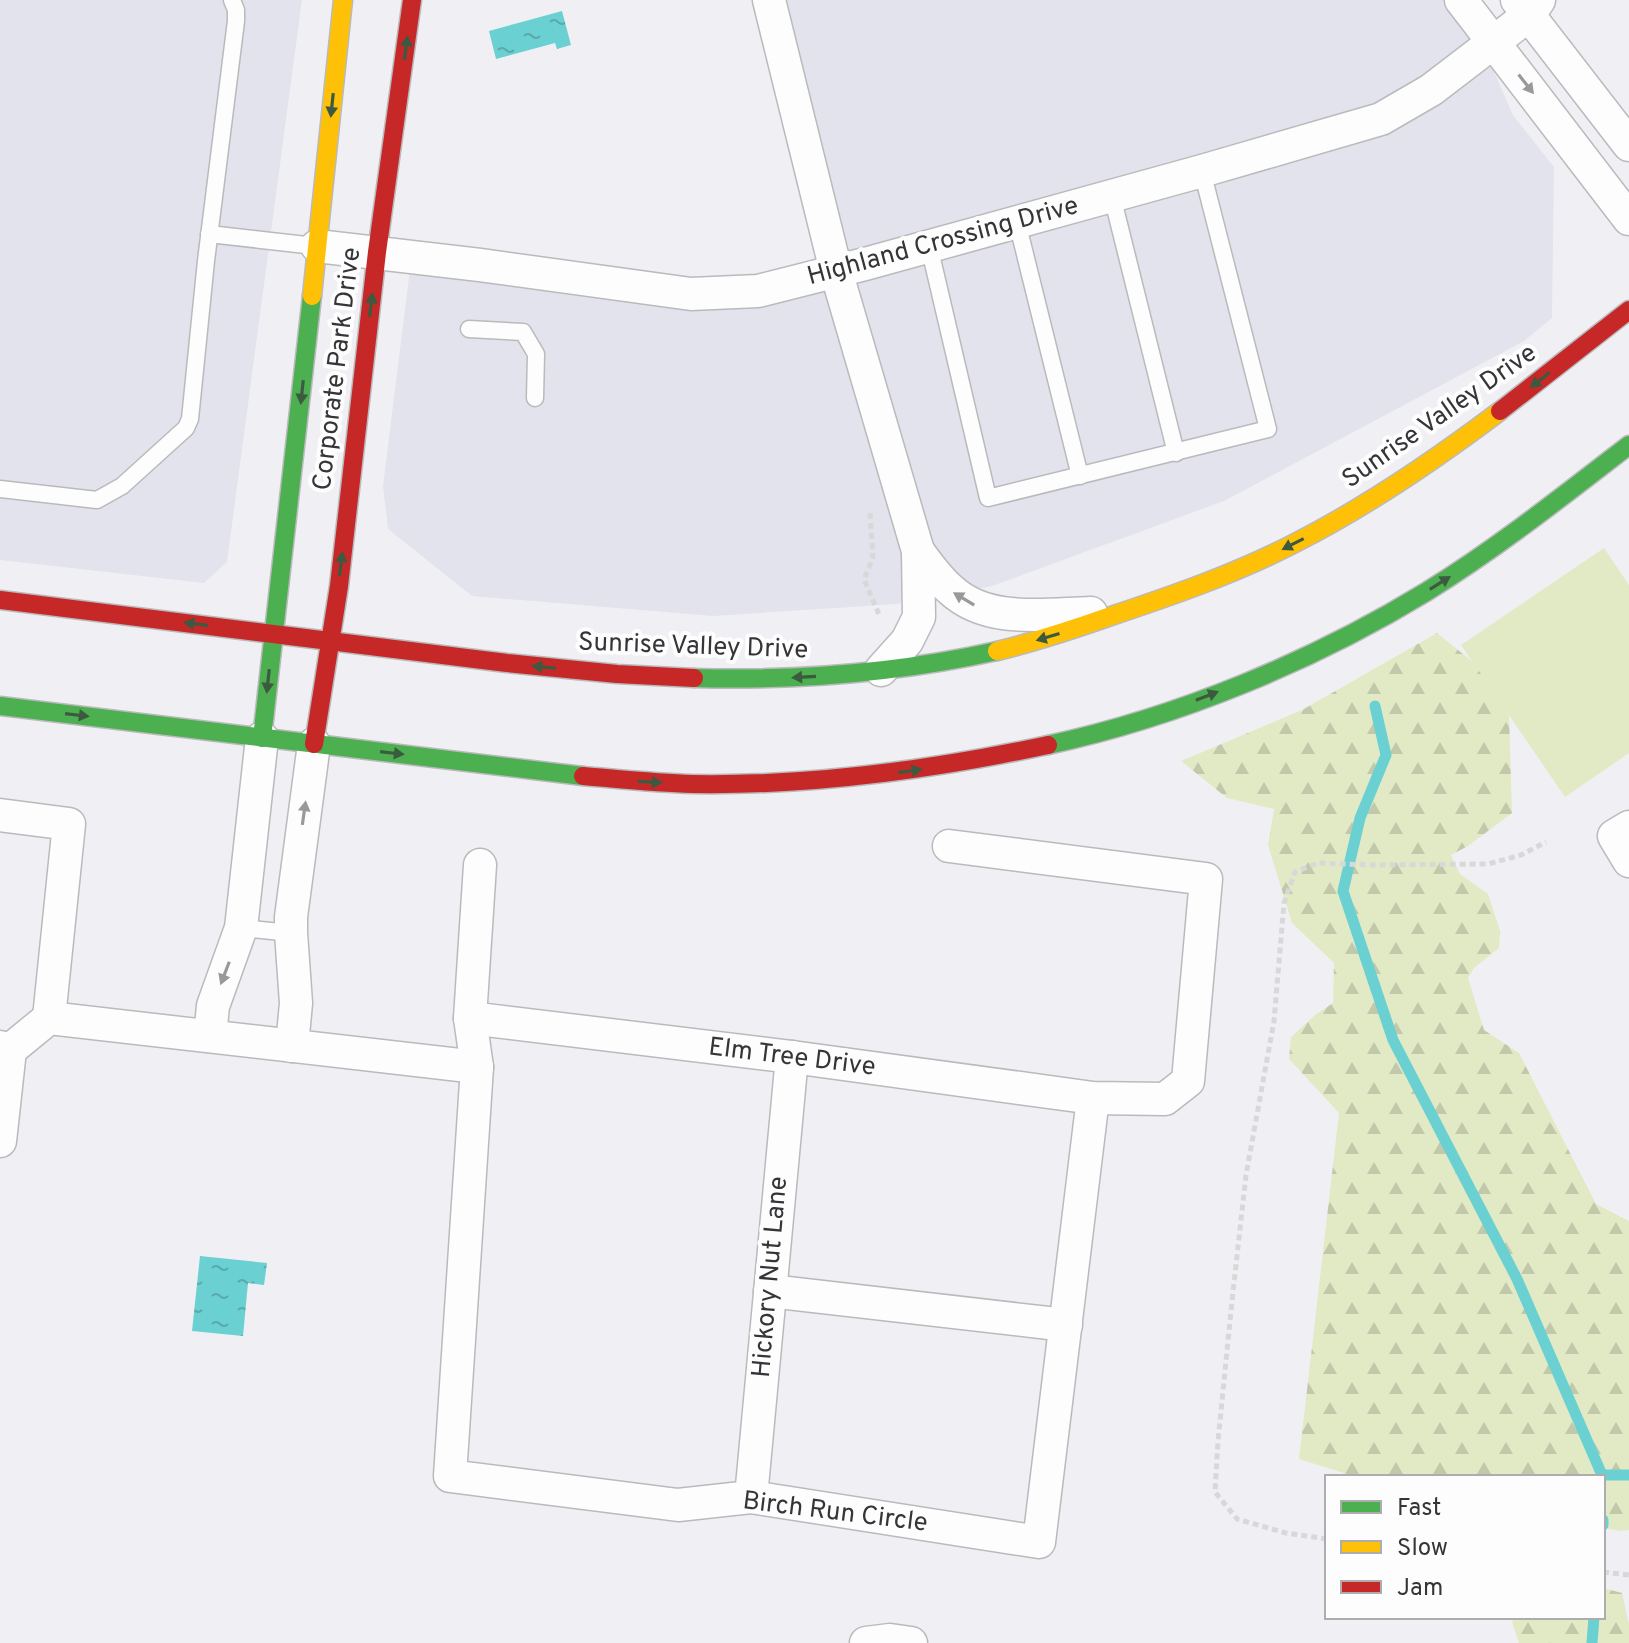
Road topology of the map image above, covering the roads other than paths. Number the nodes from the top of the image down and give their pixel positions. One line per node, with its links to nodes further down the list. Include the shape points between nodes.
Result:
1 (232, 0): 13 (lane, via 236,21)
2 (343, 0): 14 (main road, Corporate Park Drive, one-way to 14)
3 (412, 0): 16 (main road, Corporate Park Drive, one-way to 3)
4 (769, 0): 17 (street)
5 (1461, 0): 7 (street)
6 (1528, 5): 7 (street, Highland Crossing Drive); 8 (street)
7 (1493, 42): 9 (street, Highland Crossing Drive, via 1431,90 1381,119); 11 (street, one-way to 11)
8 (1629, 145)
9 (1202, 171): 10 (street, Highland Crossing Drive); 22 (lane, via 1268,429)
10 (1112, 196): 12 (street, Highland Crossing Drive); 22 (lane)
11 (1629, 219)
12 (1017, 222): 15 (street, Highland Crossing Drive); 23 (lane)
13 (209, 234): 14 (lane); 24 (lane, via 186,428 122,486 97,500)
14 (317, 246): 16 (street, Highland Crossing Drive); 28 (main road, Corporate Park Drive, one-way to 28)
15 (929, 246): 17 (street, Highland Crossing Drive); 23 (lane, via 988,498)
16 (377, 252): 17 (street, Highland Crossing Drive, via 691,294 758,291); 29 (main road, Corporate Park Drive, one-way to 16)
17 (836, 271): 25 (street)
18 (1629, 310): 27 (main road, Sunrise Valley Drive, one-way to 27, via 1465,438 1361,507 1230,573)
19 (469, 329): 20 (lane, via 523,332 536,354)
20 (535, 398)
21 (1629, 445): 33 (main road, one-way to 21, via 573,775 703,784 894,773 1025,751 1191,702 1344,637 1499,544)
22 (1176, 453): 23 (lane)
23 (1080, 476)
24 (0, 489)
25 (918, 551): 27 (street, one-way to 25, via 991,612 951,591); 30 (street, via 919,617 907,641)
26 (0, 600): 28 (main road, Sunrise Valley Drive, one-way to 26)
27 (1123, 613): 30 (main road, Sunrise Valley Drive, one-way to 30, via 1022,645)
28 (274, 634): 29 (main road, Sunrise Valley Drive); 32 (main road, Corporate Park Drive, one-way to 32)
29 (330, 641): 30 (main road, Sunrise Valley Drive, one-way to 29, via 751,680 672,677); 33 (main road, Corporate Park Drive)
30 (881, 670)
31 (0, 706): 32 (main road, one-way to 32)
32 (262, 738): 33 (main road); 39 (street)
33 (314, 744): 40 (street, one-way to 33)
34 (0, 815): 41 (street, via 69,824)
35 (1629, 827): 37 (street, via 1614,836)
36 (949, 846): 48 (street, Elm Tree Drive, via 1206,879 1188,1081 1165,1099)
37 (1629, 861)
38 (480, 865): 42 (street)
39 (241, 928): 40 (lane); 43 (street, one-way to 43, via 213,1006)
40 (291, 933): 44 (street, via 296,1003)
41 (49, 1018): 43 (street); 45 (street)
42 (470, 1018): 46 (street, Elm Tree Drive); 47 (street)
43 (210, 1036): 44 (street)
44 (292, 1046): 47 (street)
45 (5, 1049): 49 (street)
46 (792, 1057): 48 (street, Elm Tree Drive); 50 (street, Hickory Nut Lane)
47 (477, 1067): 52 (street, Birch Run Circle, via 450,1476 678,1505)
48 (1093, 1098): 51 (street, Birch Run Circle)
49 (0, 1141)
50 (770, 1291): 51 (street); 52 (street, Hickory Nut Lane)
51 (1066, 1325): 52 (street, Birch Run Circle, via 1039,1542)
52 (751, 1497)
53 (866, 1643): 54 (street)
54 (911, 1643)

